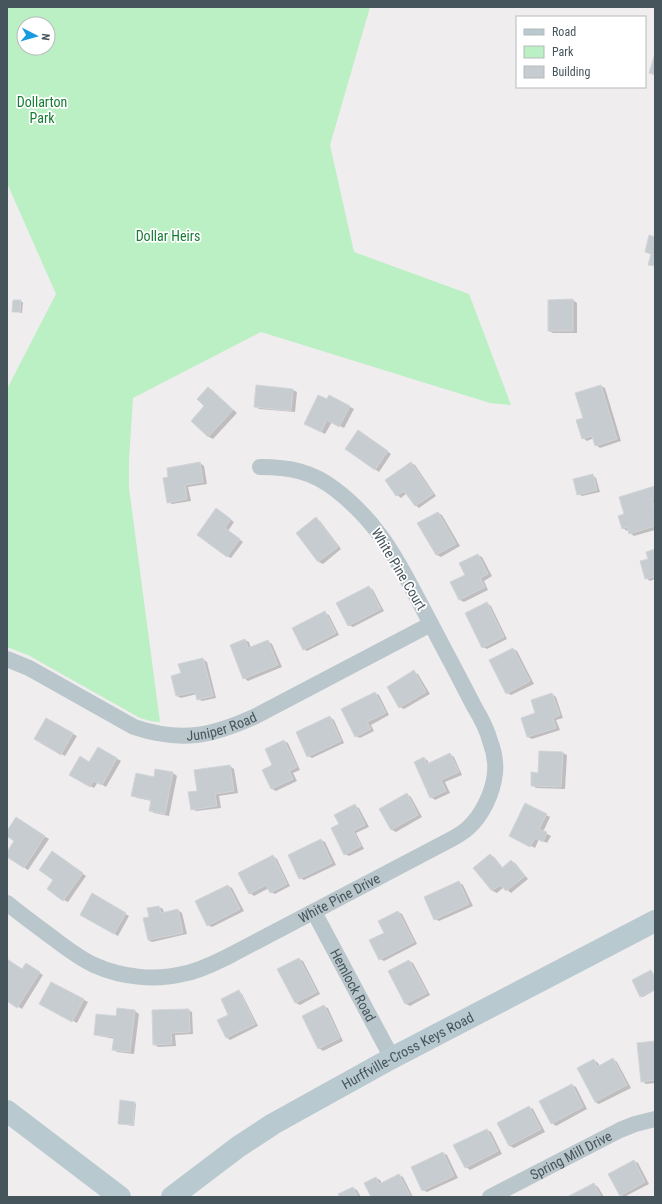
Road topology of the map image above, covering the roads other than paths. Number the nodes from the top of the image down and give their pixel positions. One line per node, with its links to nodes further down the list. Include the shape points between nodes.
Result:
1 (260, 466): 2 (street, White Pine Court, via 298,470 311,475 347,499 390,550)
2 (431, 624): 3 (street, Juniper Road, via 256,716 227,728 198,735 164,734 134,727 29,668); 5 (street, White Pine Drive, via 490,740 495,760 491,792 475,820 457,836)
3 (7, 659)
4 (7, 903): 5 (street, White Pine Drive, via 94,965 148,978 176,976 203,968)
5 (314, 912): 7 (street, Hemlock Road)
6 (655, 921): 7 (main road, Hurffville-Cross Keys Road)
7 (392, 1058): 11 (main road, Hurffville-Cross Keys Road, via 258,1133)
8 (7, 1110): 10 (main road)
9 (655, 1119): 12 (street, Spring Mill Drive, via 610,1135)
10 (120, 1197)
11 (172, 1197)
12 (490, 1197)

